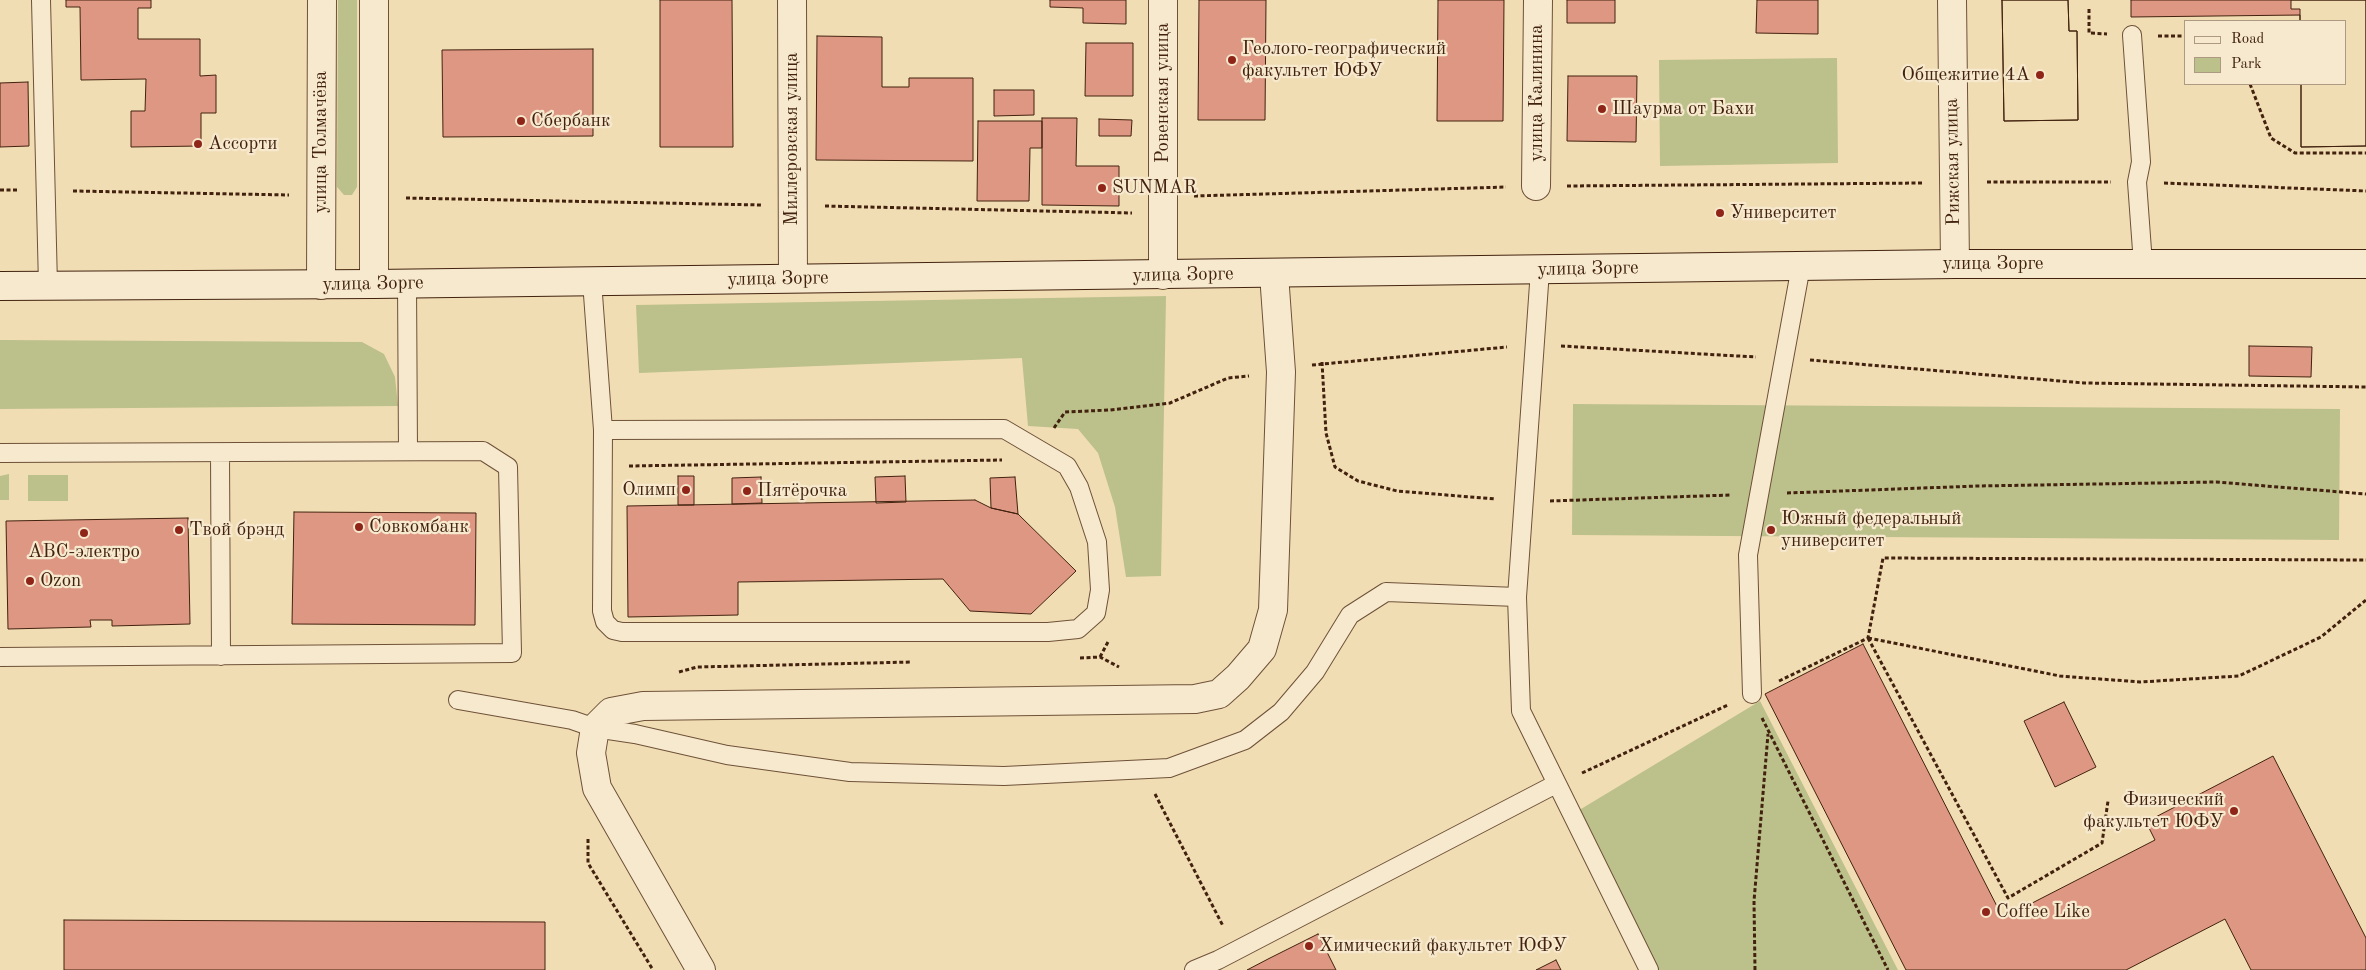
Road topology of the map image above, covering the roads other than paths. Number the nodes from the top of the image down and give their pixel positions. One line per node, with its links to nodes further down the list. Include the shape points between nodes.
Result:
1 (41, 0): 22 (lane)
2 (322, 0): 19 (street, улица Толмачёва)
3 (374, 0): 20 (street)
4 (792, 0): 17 (street, Миллеровская улица)
5 (1163, 0): 16 (street, Ровенская улица)
6 (1538, 0): 9 (street, улица Калинина)
7 (1952, 0): 10 (street, Рижская улица)
8 (2132, 35): 11 (lane, via 2141,162 2138,182)
9 (1536, 186)
10 (1954, 264): 11 (street, улица Зорге); 13 (street, улица Зорге)
11 (2143, 264): 12 (street, улица Зорге)
12 (2366, 264)
13 (1801, 266): 14 (street, улица Зорге); 31 (lane, via 1748,555)
14 (1540, 270): 15 (street, улица Зорге); 28 (lane)
15 (1274, 274): 16 (street, улица Зорге); 33 (street, via 1281,372 1273,610 1262,649 1219,694 1195,700 643,706 611,712)
16 (1163, 275): 17 (street, улица Зорге)
17 (793, 278): 18 (street, улица Зорге)
18 (592, 281): 21 (street, улица Зорге); 24 (lane)
19 (321, 284): 20 (street, улица Зорге); 22 (street, улица Зорге)
20 (374, 284): 21 (street, улица Зорге)
21 (407, 284): 25 (lane)
22 (48, 285): 23 (street, улица Зорге)
23 (0, 286)
24 (603, 430): 24 (lane, via 602,611 605,622 613,630 1048,632 1078,629 1096,613 1100,590 1097,542 1079,487 1067,466 1004,429)
25 (408, 451): 27 (lane); 29 (lane, via 483,451 508,467 512,653)
26 (0, 453): 27 (lane)
27 (220, 453): 29 (lane)
28 (1516, 596): 33 (lane, via 1386,592 1350,615 1315,672 1281,712 1245,740 1169,768 1004,776 850,772 727,755); 34 (lane, via 1521,711)
29 (221, 656): 30 (lane)
30 (0, 657)
31 (1752, 694)
32 (458, 700): 33 (lane, via 572,720)
33 (595, 728): 35 (street, via 592,753 597,788)
34 (1556, 784): 36 (lane); 37 (lane)
35 (701, 970)
36 (1194, 970)
37 (1649, 970)

